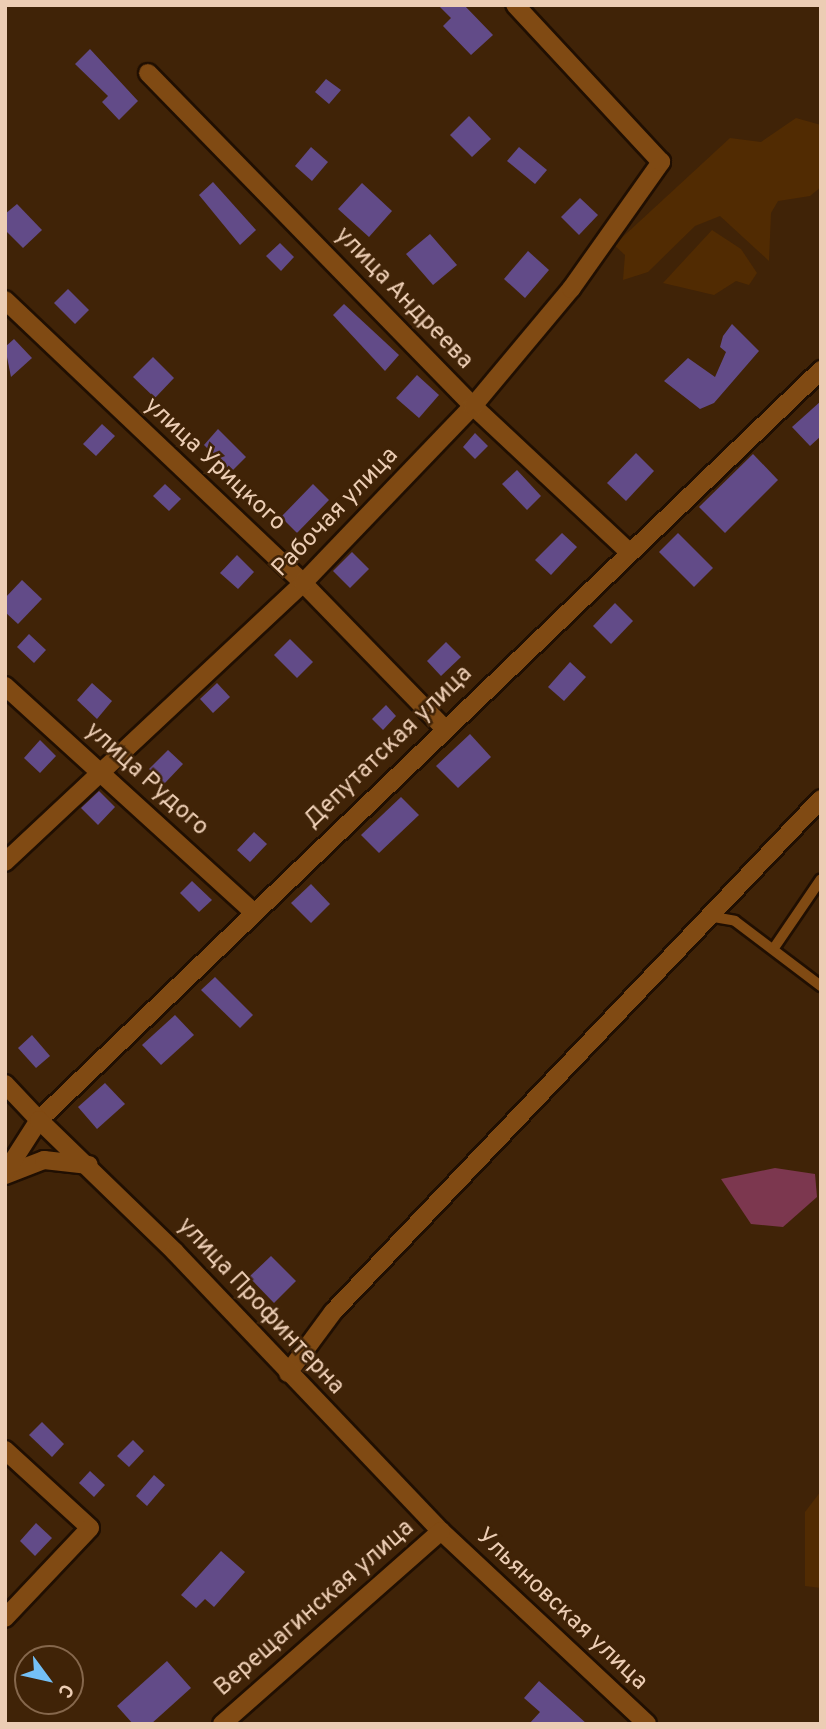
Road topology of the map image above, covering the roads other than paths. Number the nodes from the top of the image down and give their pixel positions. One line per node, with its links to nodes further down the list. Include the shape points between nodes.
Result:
1 (515, 5): 5 (street, Рабочая улица, via 661,162 571,289)
2 (148, 73): 5 (street, улица Андреева)
3 (5, 300): 7 (street, улица Урицкого)
4 (821, 370): 6 (street, Депутатская улица)
5 (473, 406): 6 (street, улица Андреева); 7 (street, Рабочая улица)
6 (629, 552): 9 (street, Депутатская улица)
7 (303, 583): 9 (street, улица Урицкого); 10 (street, Рабочая улица)
8 (5, 686): 10 (street, улица Рудого)
9 (445, 729): 14 (street, Депутатская улица)
10 (104, 774): 12 (street, Рабочая улица); 14 (street, улица Рудого)
11 (821, 799): 15 (street)
12 (5, 862)
13 (821, 879): 16 (lane)
14 (252, 911): 19 (street, Депутатская улица)
15 (708, 916): 16 (lane, via 736,920); 22 (street, via 333,1312)
16 (774, 948): 17 (lane)
17 (821, 986)
18 (5, 1084): 19 (street)
19 (39, 1120): 20 (street, улица Профинтерна); 21 (street, Депутатская улица)
20 (89, 1165): 21 (street, via 44,1160); 22 (street, улица Профинтерна)
21 (5, 1174)
22 (288, 1373): 24 (street, улица Профинтерна)
23 (5, 1450): 25 (street, via 90,1528)
24 (441, 1531): 26 (street, Верещагинская улица); 27 (street, Ульяновская улица)
25 (5, 1618)
26 (222, 1724)
27 (647, 1724)

